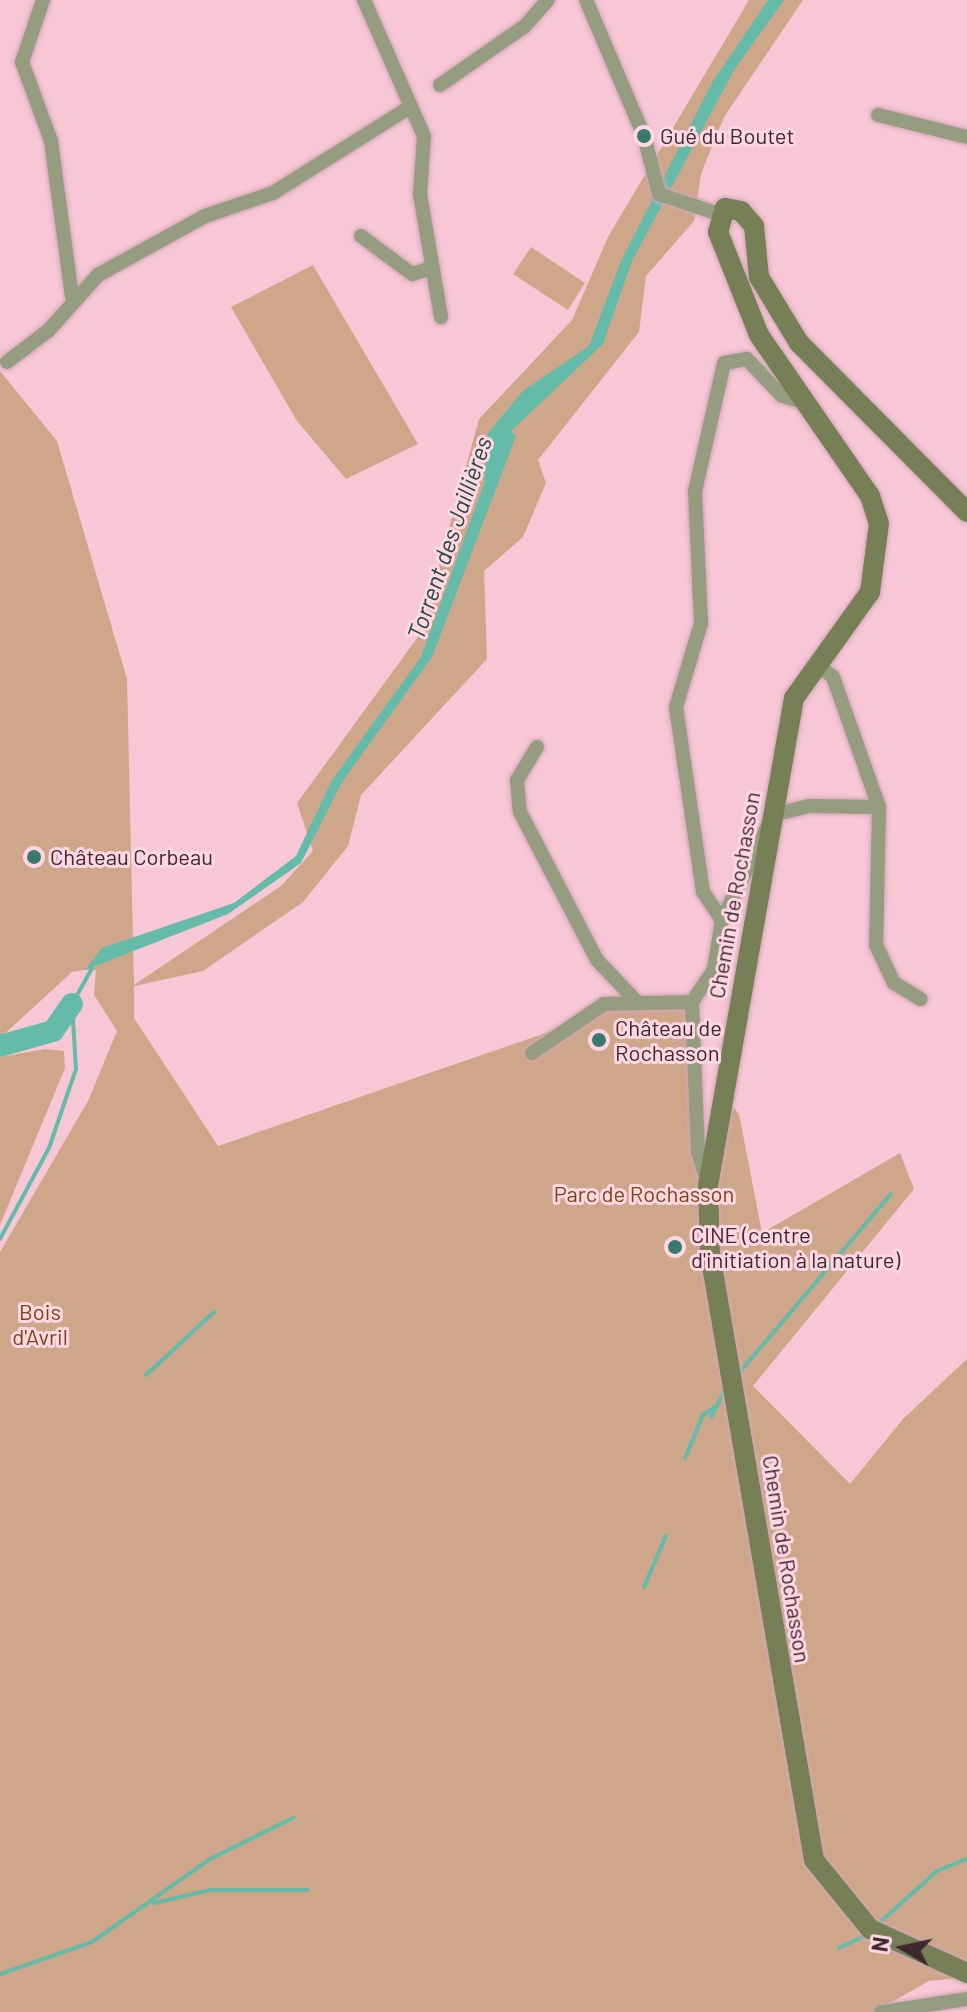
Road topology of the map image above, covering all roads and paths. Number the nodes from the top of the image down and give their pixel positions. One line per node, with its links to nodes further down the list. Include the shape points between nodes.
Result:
1 (43, 0): 12 (street, via 22,62 51,141)
2 (364, 0): 6 (street)
3 (548, 0): 5 (street, via 525,26)
4 (586, 0): 9 (street, via 644,136 659,194)
5 (440, 85)
6 (410, 107): 11 (street, via 424,136 420,194); 12 (street, via 273,193 159,239)
7 (878, 115): 8 (street)
8 (967, 137)
9 (719, 214): 15 (street, Chemin de Rochasson, via 722,246 759,335); 16 (street, via 734,208 749,217 759,277 799,343)
10 (361, 236): 11 (street, via 412,274)
11 (429, 269): 13 (street)
12 (72, 296): 14 (street, via 49,330)
13 (441, 317)
14 (7, 362)
15 (801, 401): 17 (street, Chemin de Rochasson, via 870,496 879,523 870,592 853,625); 21 (street, via 782,396 747,359 724,363 698,465 701,623 676,707 703,892)
16 (967, 512)
17 (816, 664): 19 (street, via 833,677); 20 (street, Chemin de Rochasson, via 794,698)
18 (537, 747): 23 (street, via 517,780 520,812 597,960)
19 (879, 807): 20 (street, via 810,806); 22 (street, via 876,945 894,983)
20 (773, 815): 21 (street); 26 (street, Chemin de Rochasson)
21 (722, 920): 24 (street, via 714,969)
22 (921, 999)
23 (636, 1001): 24 (street); 25 (street, via 592,1009)
24 (692, 1002): 26 (street, via 698,1153)
25 (532, 1053)
26 (708, 1184): 27 (street, Chemin de Rochasson, via 717,1307 807,1839 824,1879 870,1929)
27 (967, 1973)
28 (967, 1999): 29 (street)
29 (881, 2012)

